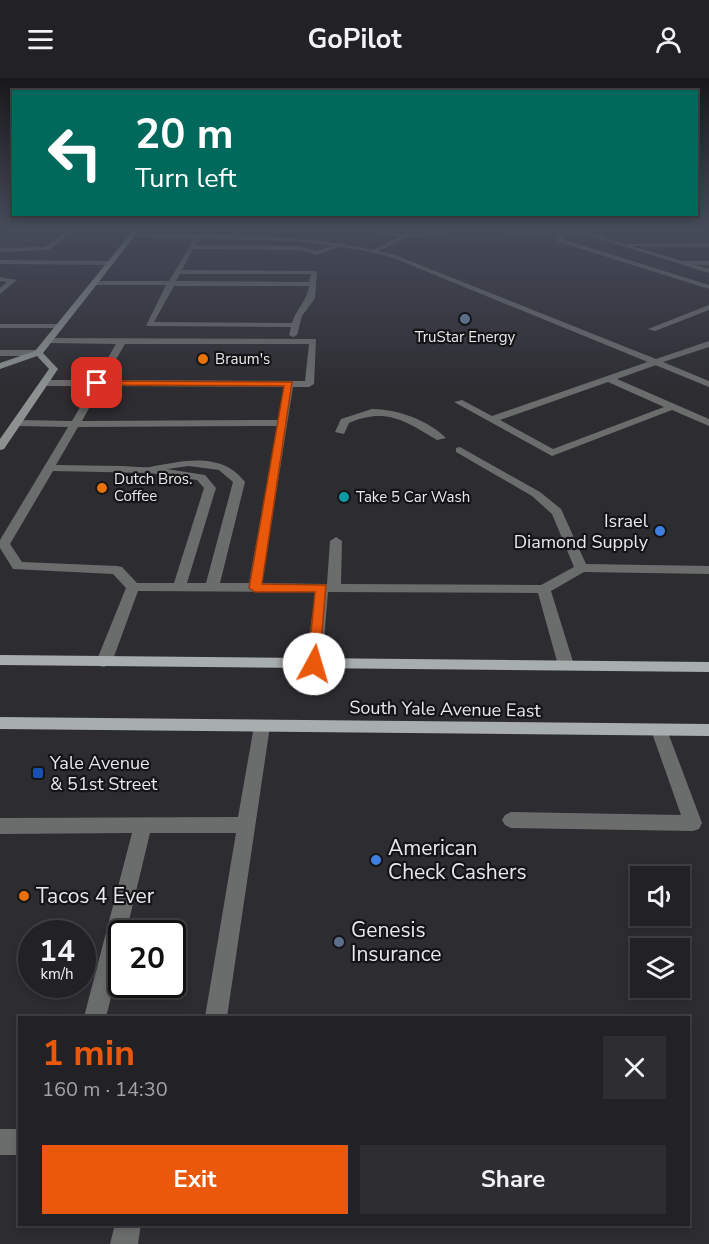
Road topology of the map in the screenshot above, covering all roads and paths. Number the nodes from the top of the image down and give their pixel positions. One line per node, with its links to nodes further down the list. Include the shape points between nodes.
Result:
1 (455, 282): 18 (street)
2 (691, 282): 6 (street)
3 (95, 283): 4 (street); 10 (main road)
4 (172, 283): 5 (street); 8 (street, via 149,324)
5 (313, 284): 8 (street, via 311,298)
6 (708, 288)
7 (709, 308): 11 (street)
8 (295, 325): 14 (street)
9 (0, 326): 10 (street)
10 (60, 326): 12 (main road)
11 (652, 329)
12 (48, 341): 13 (street); 17 (main road)
13 (122, 341): 14 (street); 22 (street)
14 (292, 341): 23 (street, via 313,341 309,384)
15 (709, 344): 18 (street)
16 (0, 353): 17 (street)
17 (38, 353): 19 (main road); 21 (main road, via 54,369)
18 (656, 362): 20 (street); 24 (street)
19 (0, 366)
20 (609, 379): 26 (street); 27 (street)
21 (44, 383): 22 (street); 28 (main road)
22 (97, 383): 23 (street); 31 (street)
23 (289, 384): 29 (street)
24 (709, 384)
25 (459, 402): 27 (street)
26 (672, 407): 27 (street, via 552,453); 30 (street)
27 (491, 420)
28 (17, 423): 31 (street); 34 (main road)
29 (282, 423): 31 (street); 44 (street)
30 (709, 423)
31 (75, 424): 36 (street)
32 (340, 432): 33 (street, via 345,421 355,415 382,410 402,415)
33 (441, 438)
34 (0, 447)
35 (460, 450): 39 (street, via 536,495 557,512)
36 (51, 468): 37 (street); 41 (street, via 4,544 18,566 117,570)
37 (150, 470): 42 (street, via 201,477 210,488); 43 (street, via 176,464 215,464 231,471 238,482)
38 (336, 541): 45 (street)
39 (580, 568): 40 (street); 46 (street)
40 (709, 570)
41 (133, 587): 42 (street); 48 (street)
42 (180, 587): 43 (street)
43 (212, 587): 44 (street)
44 (255, 588): 45 (street)
45 (328, 588): 46 (street); 49 (street)
46 (544, 589): 50 (street)
47 (0, 660): 48 (main road)
48 (104, 662): 49 (main road)
49 (314, 664): 50 (main road)
50 (566, 665): 51 (main road)
51 (709, 667)
52 (0, 723): 53 (main road, South Yale Avenue East)
53 (262, 726): 54 (main road, South Yale Avenue East); 57 (street)
54 (659, 730): 55 (main road, South Yale Avenue East); 56 (street, via 693,823)
55 (709, 730)
56 (512, 820)
57 (247, 825): 59 (street); 61 (street)
58 (0, 826): 59 (street)
59 (143, 826): 60 (street)
60 (94, 1016)
61 (216, 1016)
62 (0, 1142): 63 (street)
63 (18, 1142)
64 (128, 1226): 65 (street)
65 (124, 1244)

